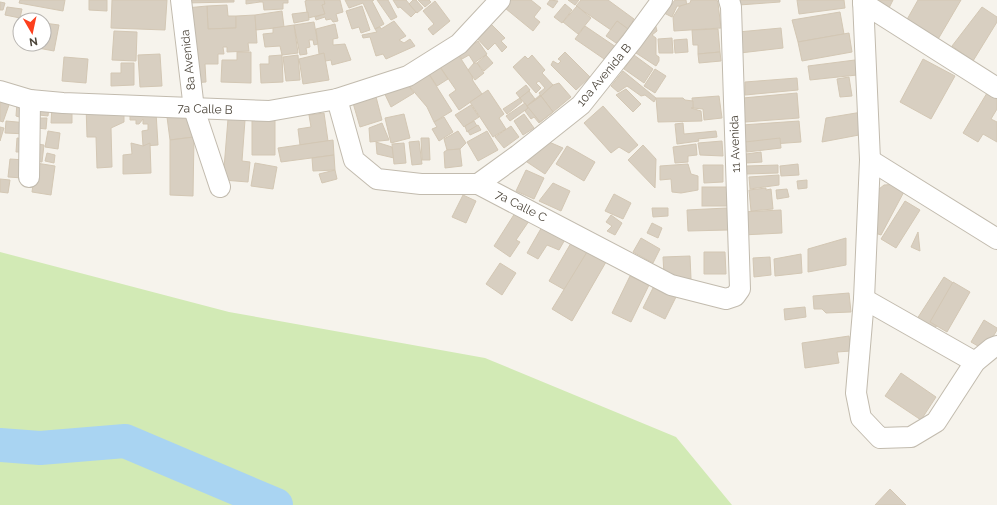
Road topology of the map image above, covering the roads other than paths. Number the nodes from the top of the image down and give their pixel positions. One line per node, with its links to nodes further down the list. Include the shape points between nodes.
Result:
1 (181, 0): 10 (street, 8a Avenida)
2 (500, 0): 8 (street, 7a Calle B, via 459,44 408,76)
3 (662, 0): 13 (street, 10a Avenida B, via 581,105)
4 (729, 0): 16 (street, 11 Avenida)
5 (863, 2): 6 (street); 11 (street)
6 (997, 88)
7 (0, 91): 9 (street, 7a Calle B)
8 (337, 99): 10 (street, 7a Calle B, via 269,111); 13 (street, 7a Calle C, via 354,160 377,179 421,184)
9 (30, 100): 10 (street, 7a Calle B); 12 (street)
10 (194, 109): 14 (street, 8a Avenida)
11 (870, 160): 15 (street); 17 (street)
12 (29, 178)
13 (478, 184): 16 (street, 7a Calle C, via 671,285 726,299 735,296)
14 (220, 187)
15 (997, 239)
16 (740, 289)
17 (864, 299): 19 (street); 19 (street, via 856,393 861,418 880,438 911,437 936,422)
18 (997, 346): 19 (street)
19 (975, 362)

